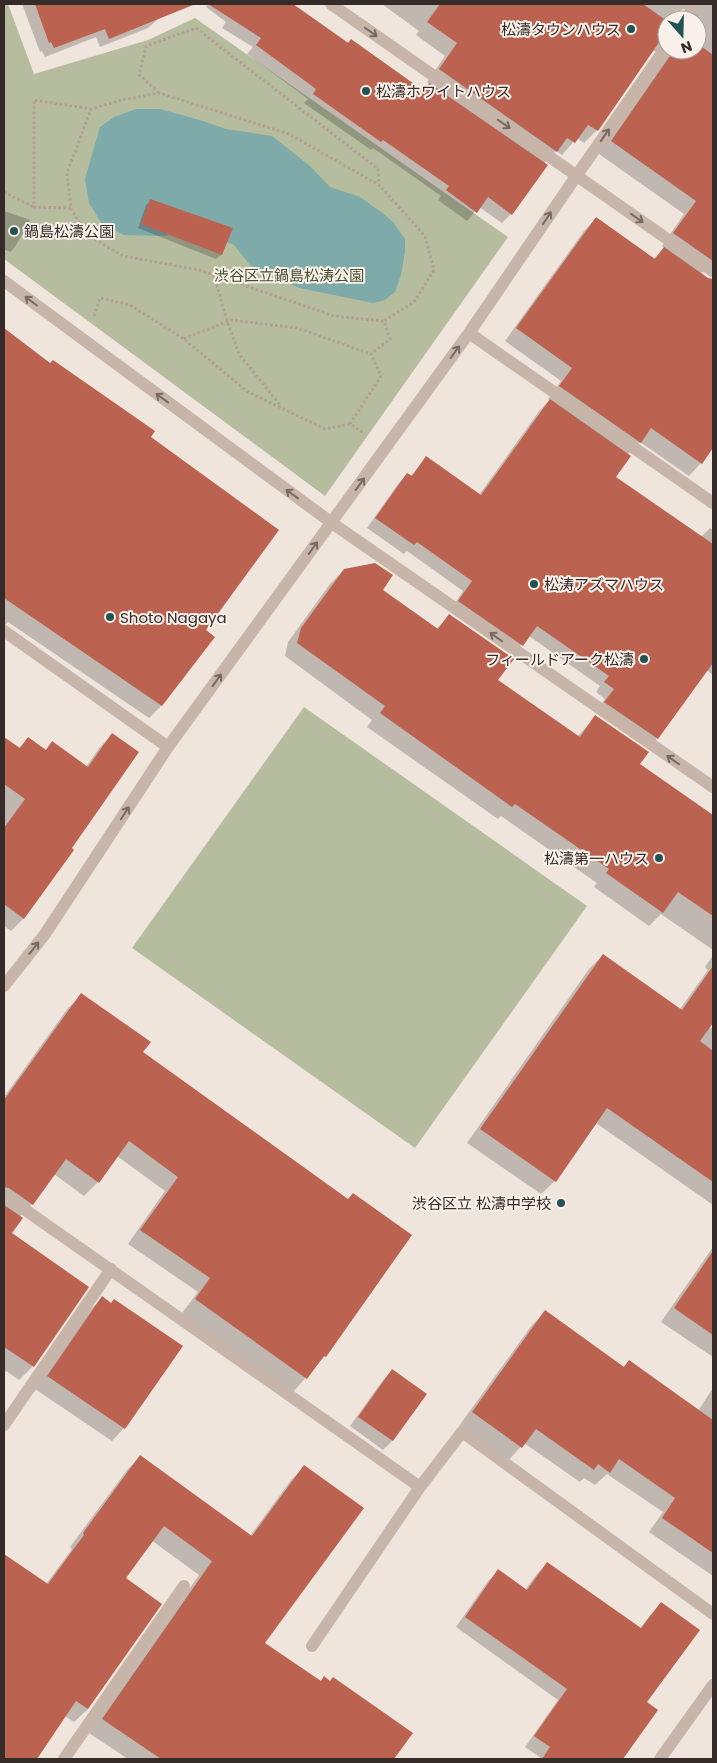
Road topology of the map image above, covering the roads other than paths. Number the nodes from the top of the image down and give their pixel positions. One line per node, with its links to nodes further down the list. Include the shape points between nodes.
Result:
1 (331, 4): 3 (street, one-way to 3)
2 (657, 60): 3 (street, one-way to 2)
3 (577, 175): 4 (street, one-way to 4); 6 (street, one-way to 3)
4 (713, 271)
5 (4, 281): 8 (street, one-way to 5)
6 (470, 333): 7 (street); 8 (street, one-way to 6)
7 (713, 503)
8 (332, 524): 10 (street, one-way to 8); 11 (street, one-way to 8)
9 (4, 632): 10 (street)
10 (168, 747): 12 (street, one-way to 10, via 45,934)
11 (713, 787)
12 (4, 985)
13 (4, 1195): 14 (street)
14 (111, 1269): 15 (street); 16 (street)
15 (4, 1424)
16 (420, 1486): 18 (street, via 462,1432); 19 (street)
17 (184, 1586): 21 (street)
18 (713, 1614)
19 (312, 1646)
20 (713, 1685): 22 (street)
21 (64, 1759)
22 (660, 1759)

